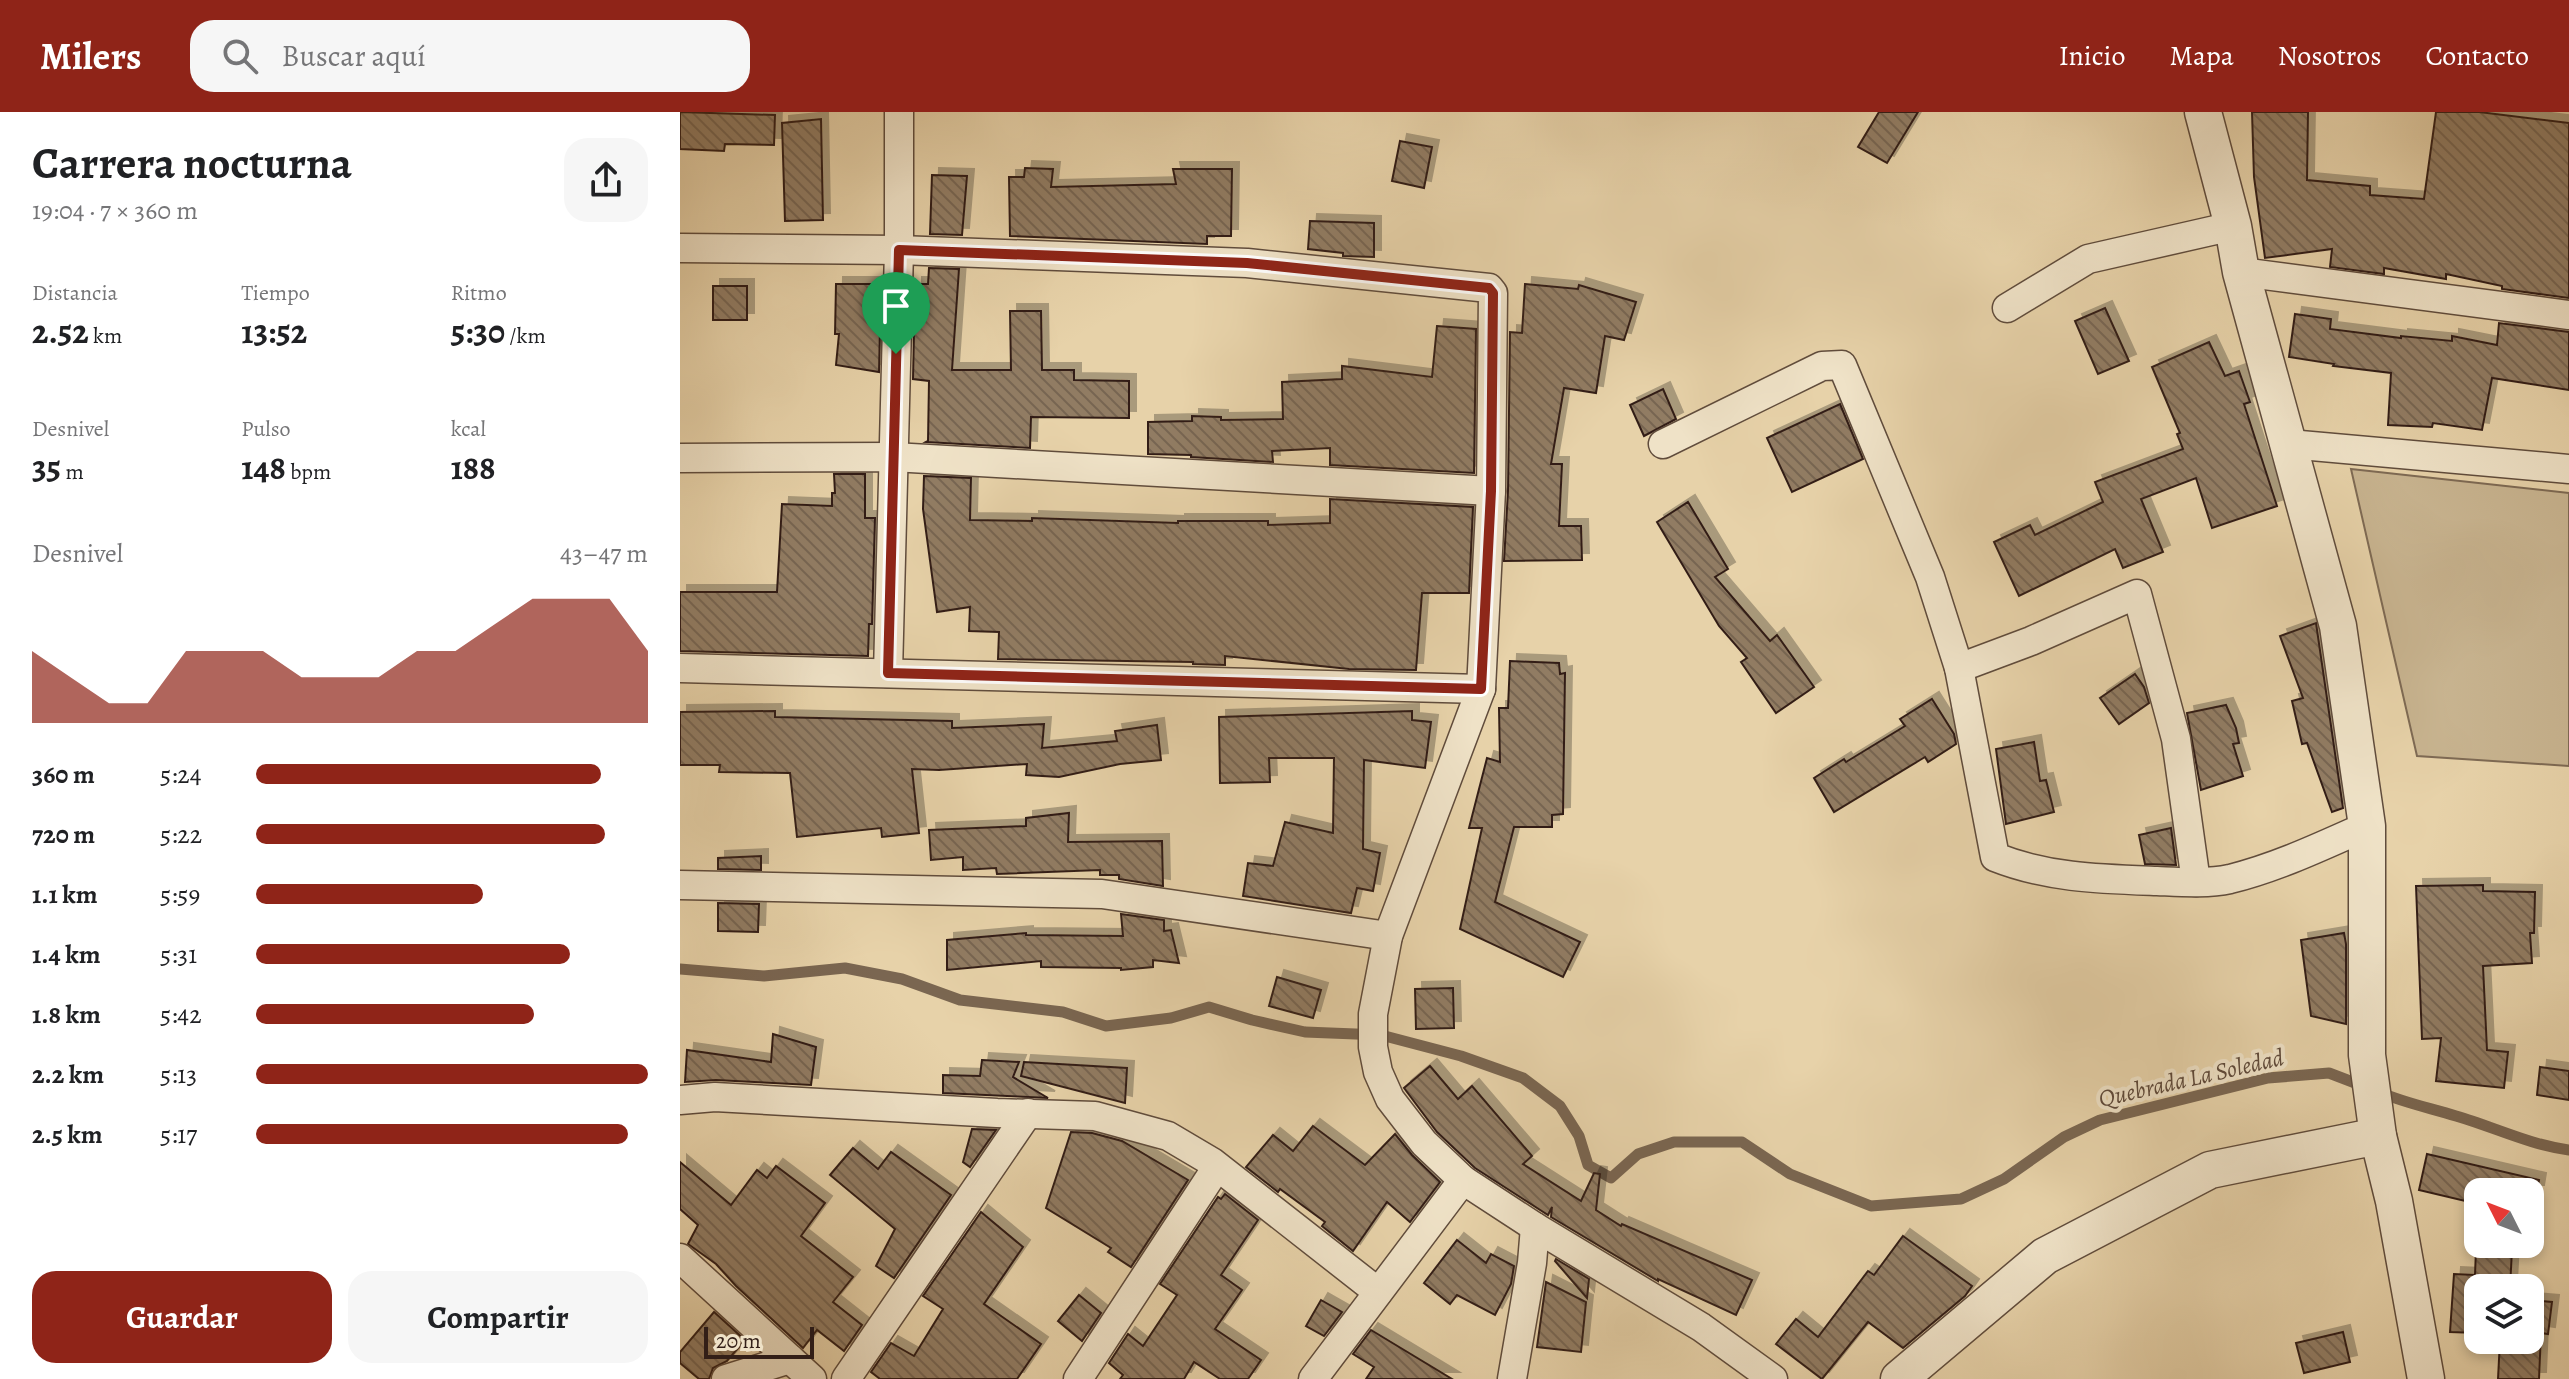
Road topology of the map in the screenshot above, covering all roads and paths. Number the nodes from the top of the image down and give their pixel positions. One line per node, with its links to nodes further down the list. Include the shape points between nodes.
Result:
1 (899, 112): 5 (street)
2 (2203, 112): 3 (street)
3 (2233, 226): 6 (street); 7 (street, via 2088,259)
4 (680, 248): 5 (street)
5 (899, 250): 11 (street); 14 (street, via 1247,263 1489,288)
6 (2241, 272): 8 (street); 10 (street)
7 (2007, 308)
8 (2569, 315)
9 (1663, 444): 16 (street, via 1822,366 1842,365 1930,577)
10 (2289, 444): 13 (street); 19 (street, via 2338,626)
11 (893, 457): 12 (street); 14 (street); 17 (street)
12 (680, 458)
13 (2569, 469)
14 (1491, 491): 18 (street)
15 (680, 668): 17 (street)
16 (1959, 668): 20 (street, via 1995,857 2058,875); 20 (street, via 2137,594 2176,739)
17 (888, 673): 18 (street)
18 (1481, 689): 22 (street)
19 (2367, 826): 20 (street, via 2286,863 2227,880); 25 (street, via 2367,1055)
20 (2196, 882)
21 (680, 885): 22 (street, via 1102,894)
22 (1388, 936): 27 (street, via 1373,1014 1378,1072 1390,1099 1424,1143)
23 (680, 1100): 24 (street, via 715,1097)
24 (1028, 1113): 26 (street, via 1095,1116 1154,1132); 34 (street)
25 (2377, 1124): 39 (street, via 2210,1170 2045,1256); 40 (street)
26 (1217, 1167): 30 (street); 35 (street)
27 (1463, 1180): 28 (street); 30 (street)
28 (1535, 1227): 37 (street); 38 (street, via 1701,1327)
29 (680, 1258): 31 (street)
30 (1378, 1292): 36 (street)
31 (790, 1359): 32 (street); 33 (street)
32 (726, 1379)
33 (812, 1379)
34 (846, 1379)
35 (1078, 1379)
36 (1313, 1379)
37 (1512, 1379)
38 (1773, 1379)
39 (1899, 1379)
40 (2426, 1379)

